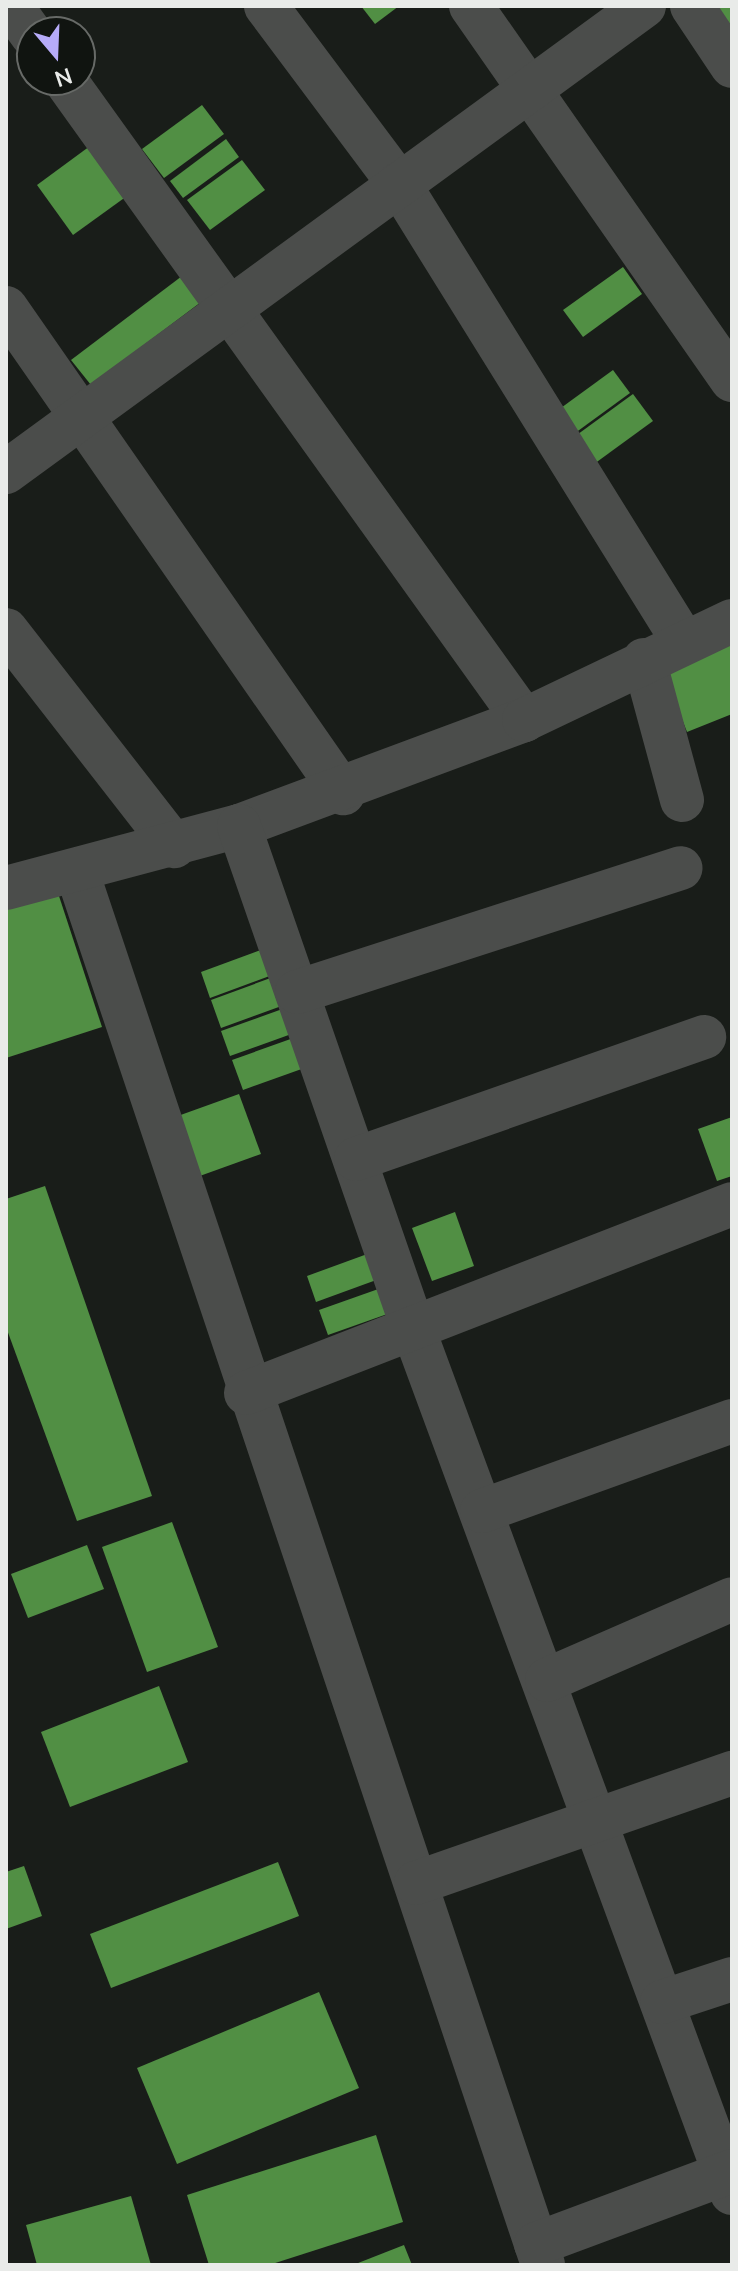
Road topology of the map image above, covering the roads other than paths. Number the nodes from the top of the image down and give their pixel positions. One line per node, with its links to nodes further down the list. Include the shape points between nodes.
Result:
1 (266, 6): 8 (street)
2 (471, 6): 6 (street)
3 (644, 6): 6 (street)
4 (692, 6): 5 (street)
5 (732, 66)
6 (531, 89): 8 (street); 11 (street)
7 (77, 96): 10 (street)
8 (399, 184): 10 (street); 16 (street)
9 (6, 308): 12 (street)
10 (230, 308): 12 (street); 18 (street)
11 (732, 380)
12 (84, 414): 13 (street); 19 (street)
13 (6, 472)
14 (732, 621): 16 (street)
15 (6, 630): 22 (street)
16 (683, 641): 17 (street)
17 (644, 660): 18 (street); 20 (street)
18 (524, 720): 19 (street)
19 (343, 793): 21 (street)
20 (682, 800)
21 (239, 826): 22 (street); 26 (street)
22 (174, 846): 24 (street)
23 (680, 868): 26 (street)
24 (77, 872): 25 (street); 31 (street)
25 (6, 888)
26 (297, 992): 28 (street)
27 (704, 1037): 28 (street)
28 (356, 1159): 30 (street)
29 (732, 1204): 30 (street)
30 (413, 1328): 31 (street); 33 (street)
31 (246, 1393): 38 (street)
32 (732, 1421): 33 (street)
33 (482, 1511): 35 (street)
34 (732, 1599): 35 (street)
35 (547, 1680): 37 (street)
36 (732, 1773): 37 (street)
37 (594, 1822): 38 (street); 40 (street)
38 (416, 1883): 42 (street)
39 (732, 1979): 40 (street)
40 (662, 2002): 41 (street)
41 (730, 2179): 42 (street)
42 (539, 2254)

